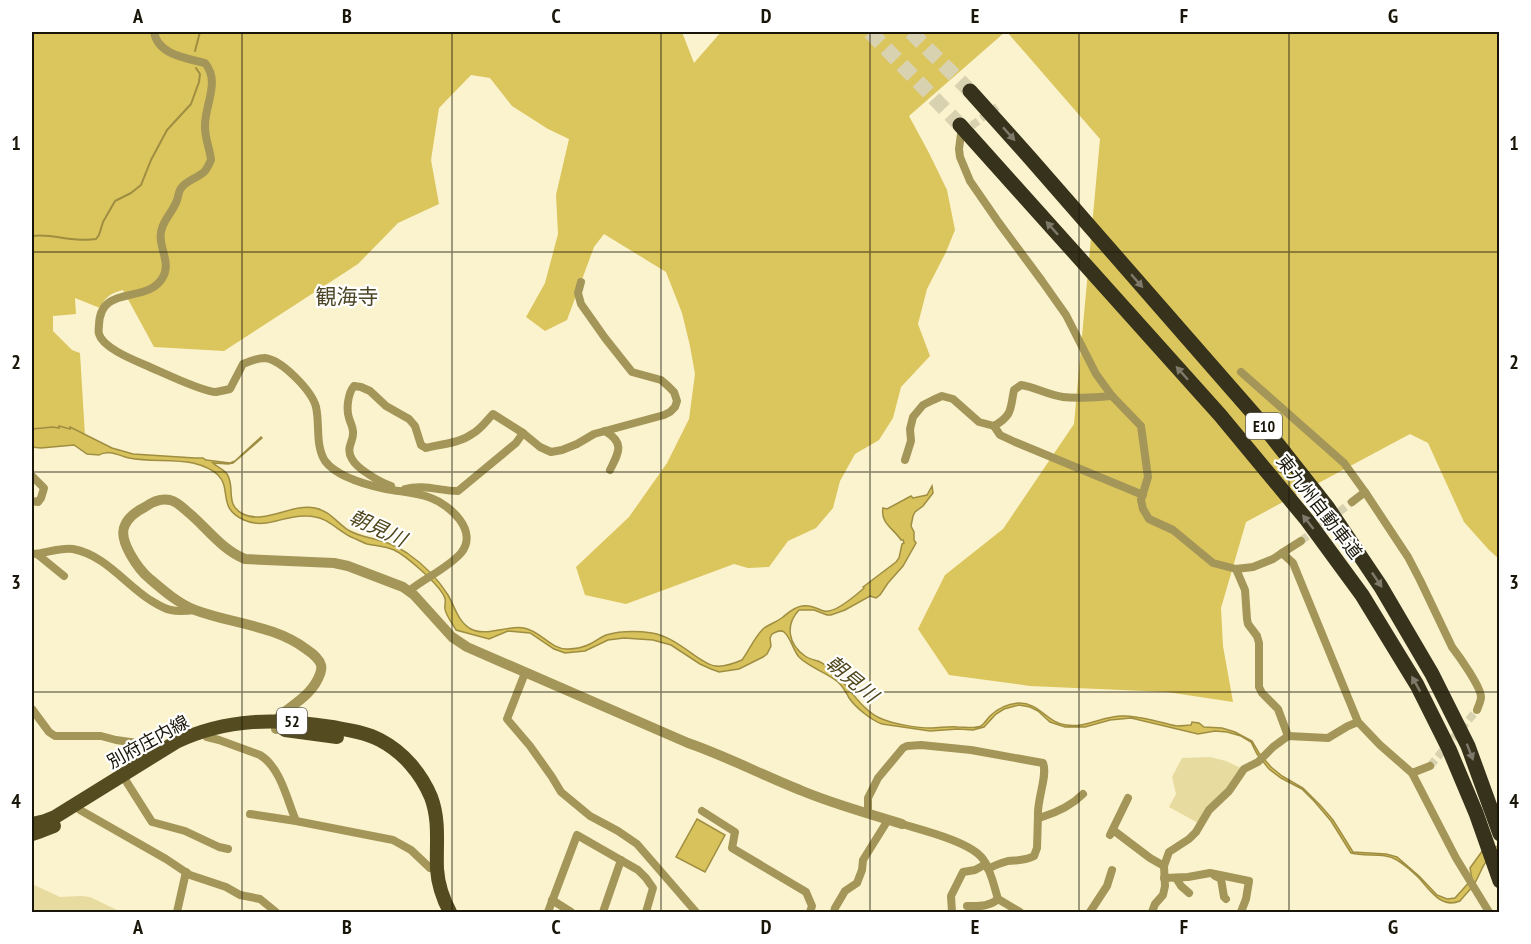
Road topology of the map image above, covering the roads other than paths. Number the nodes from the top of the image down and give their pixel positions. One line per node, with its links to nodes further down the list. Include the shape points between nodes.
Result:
1 (154, 32): 13 (street, via 167,51 208,66 212,93 205,130 211,160 202,174 179,191 162,226 164,276 150,289 106,304 99,321 99,335 124,356 215,392 230,389 243,364 264,358 274,361 313,398 321,451 330,466 358,481)
2 (970, 90): 40 (highway, 東九州自動車道 / E10, one-way to 40, via 1258,419 1328,508 1432,674 1468,746)
3 (961, 130): 6 (street, via 960,157 970,181 1065,315); 40 (highway, 東九州自動車道 / E10, one-way to 3, via 1417,686 1362,595 1307,520 1212,407)
4 (580, 282): 8 (street, via 581,304 632,372 661,380 674,392 677,401 664,416)
5 (1241, 372): 14 (street, via 1344,463)
6 (1112, 396): 7 (street, via 1063,397 1021,385 1014,390 1006,419); 15 (street, via 1141,426 1148,477)
7 (994, 426): 10 (street, via 979,422 953,399 942,396 923,405 913,417); 15 (street, via 1000,435 1015,442)
8 (605, 431): 9 (street, via 550,452); 11 (street, via 618,443)
9 (523, 433): 13 (street, via 458,491 433,487); 13 (street, via 493,414 470,436 426,448 409,419 370,391 352,388 348,413 353,430 351,457 375,478)
10 (905, 460)
11 (610, 470)
12 (32, 476): 16 (street, via 44,488 38,502)
13 (400, 491): 23 (street, via 437,500 464,524 466,532 461,553)
14 (1365, 492): 17 (street); 27 (street, via 1408,557 1452,647 1479,689)
15 (1143, 495): 21 (street, via 1143,509 1149,519 1173,530 1213,563)
16 (32, 501)
17 (1352, 502)
18 (1301, 541): 19 (street)
19 (1282, 553): 21 (street, via 1253,567); 28 (street, via 1293,563)
20 (34, 554): 22 (street); 24 (street, via 74,549 108,566 138,593 160,606)
21 (1236, 570): 30 (street, via 1245,590 1247,619 1259,643 1259,687 1278,709)
22 (64, 576)
23 (411, 590): 24 (street, via 341,564 245,559 227,549 176,502 153,502 127,521 123,530 125,542 148,578); 25 (street, via 459,643)
24 (195, 610): 29 (street, via 288,637 317,658 321,667 318,680 281,715)
25 (525, 673): 41 (street, via 811,795); 74 (street, via 507,719 561,792 590,816 637,844)
26 (32, 709): 32 (street, via 57,737 101,736)
27 (1477, 710)
28 (1358, 722): 30 (street, via 1328,738); 34 (street)
29 (277, 725): 31 (main road, 別府庄内線 / 52); 32 (main road, 別府庄内線 / 52, via 258,720 211,729); 54 (main road, 別府庄内線 / 52, via 360,741 398,760 418,785 428,811 432,833); 69 (main road, 別府庄内線 / 52, via 318,724 373,736 411,765 434,807 438,879)
30 (1288, 736): 53 (street, via 1244,769 1196,832 1169,852)
31 (207, 737): 35 (main road, 別府庄内線 / 52, via 177,749); 45 (street, via 266,758)
32 (164, 749): 46 (main road, 別府庄内線 / 52, via 67,811)
33 (1430, 766): 34 (street)
34 (1412, 773): 82 (street)
35 (126, 781): 38 (main road, 別府庄内線 / 52); 50 (street, via 152,822)
36 (1083, 794): 43 (street, via 1063,810)
37 (1128, 798): 53 (street, via 1111,832)
38 (80, 810): 48 (main road, 別府庄内線 / 52); 56 (street)
39 (702, 811): 75 (street, via 735,832 732,848 806,892 812,906)
40 (1483, 811): 49 (highway, 東九州自動車道 / E10); 60 (highway, 東九州自動車道 / E10)
41 (868, 813): 43 (street, via 868,798 878,778 903,748 921,744 1043,763 1046,769); 44 (street)
42 (250, 814): 45 (street)
43 (1038, 815): 52 (street, via 1034,856)
44 (888, 820): 47 (street); 76 (street, via 863,860 856,883 845,891)
45 (296, 821): 54 (street, via 393,840)
46 (32, 824)
47 (902, 824): 52 (street, via 976,850)
48 (32, 834)
49 (1500, 834)
50 (228, 849)
51 (621, 860): 64 (street, via 577,835); 72 (street); 73 (street, via 638,870 653,888)
52 (987, 866): 62 (street); 77 (street, via 963,873 951,896)
53 (1164, 866): 58 (street)
54 (430, 868): 68 (main road, 別府庄内線 / 52)
55 (1113, 870): 79 (street)
56 (186, 872): 66 (street); 67 (street, via 240,895 260,899)
57 (1210, 873): 59 (street); 63 (street, via 1221,879); 81 (street, via 1249,881)
58 (1164, 878): 59 (street); 80 (street, via 1163,895)
59 (1176, 878): 61 (street)
60 (1500, 881)
61 (1188, 893)
62 (998, 899): 65 (street, via 984,906); 78 (street)
63 (1226, 899)
64 (552, 900): 70 (street); 71 (street)
65 (967, 906)
66 (177, 912)
67 (276, 912)
68 (442, 912)
69 (450, 912)
70 (548, 912)
71 (571, 912)
72 (603, 912)
73 (646, 912)
74 (696, 912)
75 (810, 912)
76 (834, 912)
77 (952, 912)
78 (1020, 912)
79 (1090, 912)
80 (1152, 912)
81 (1241, 912)
82 (1489, 912)

